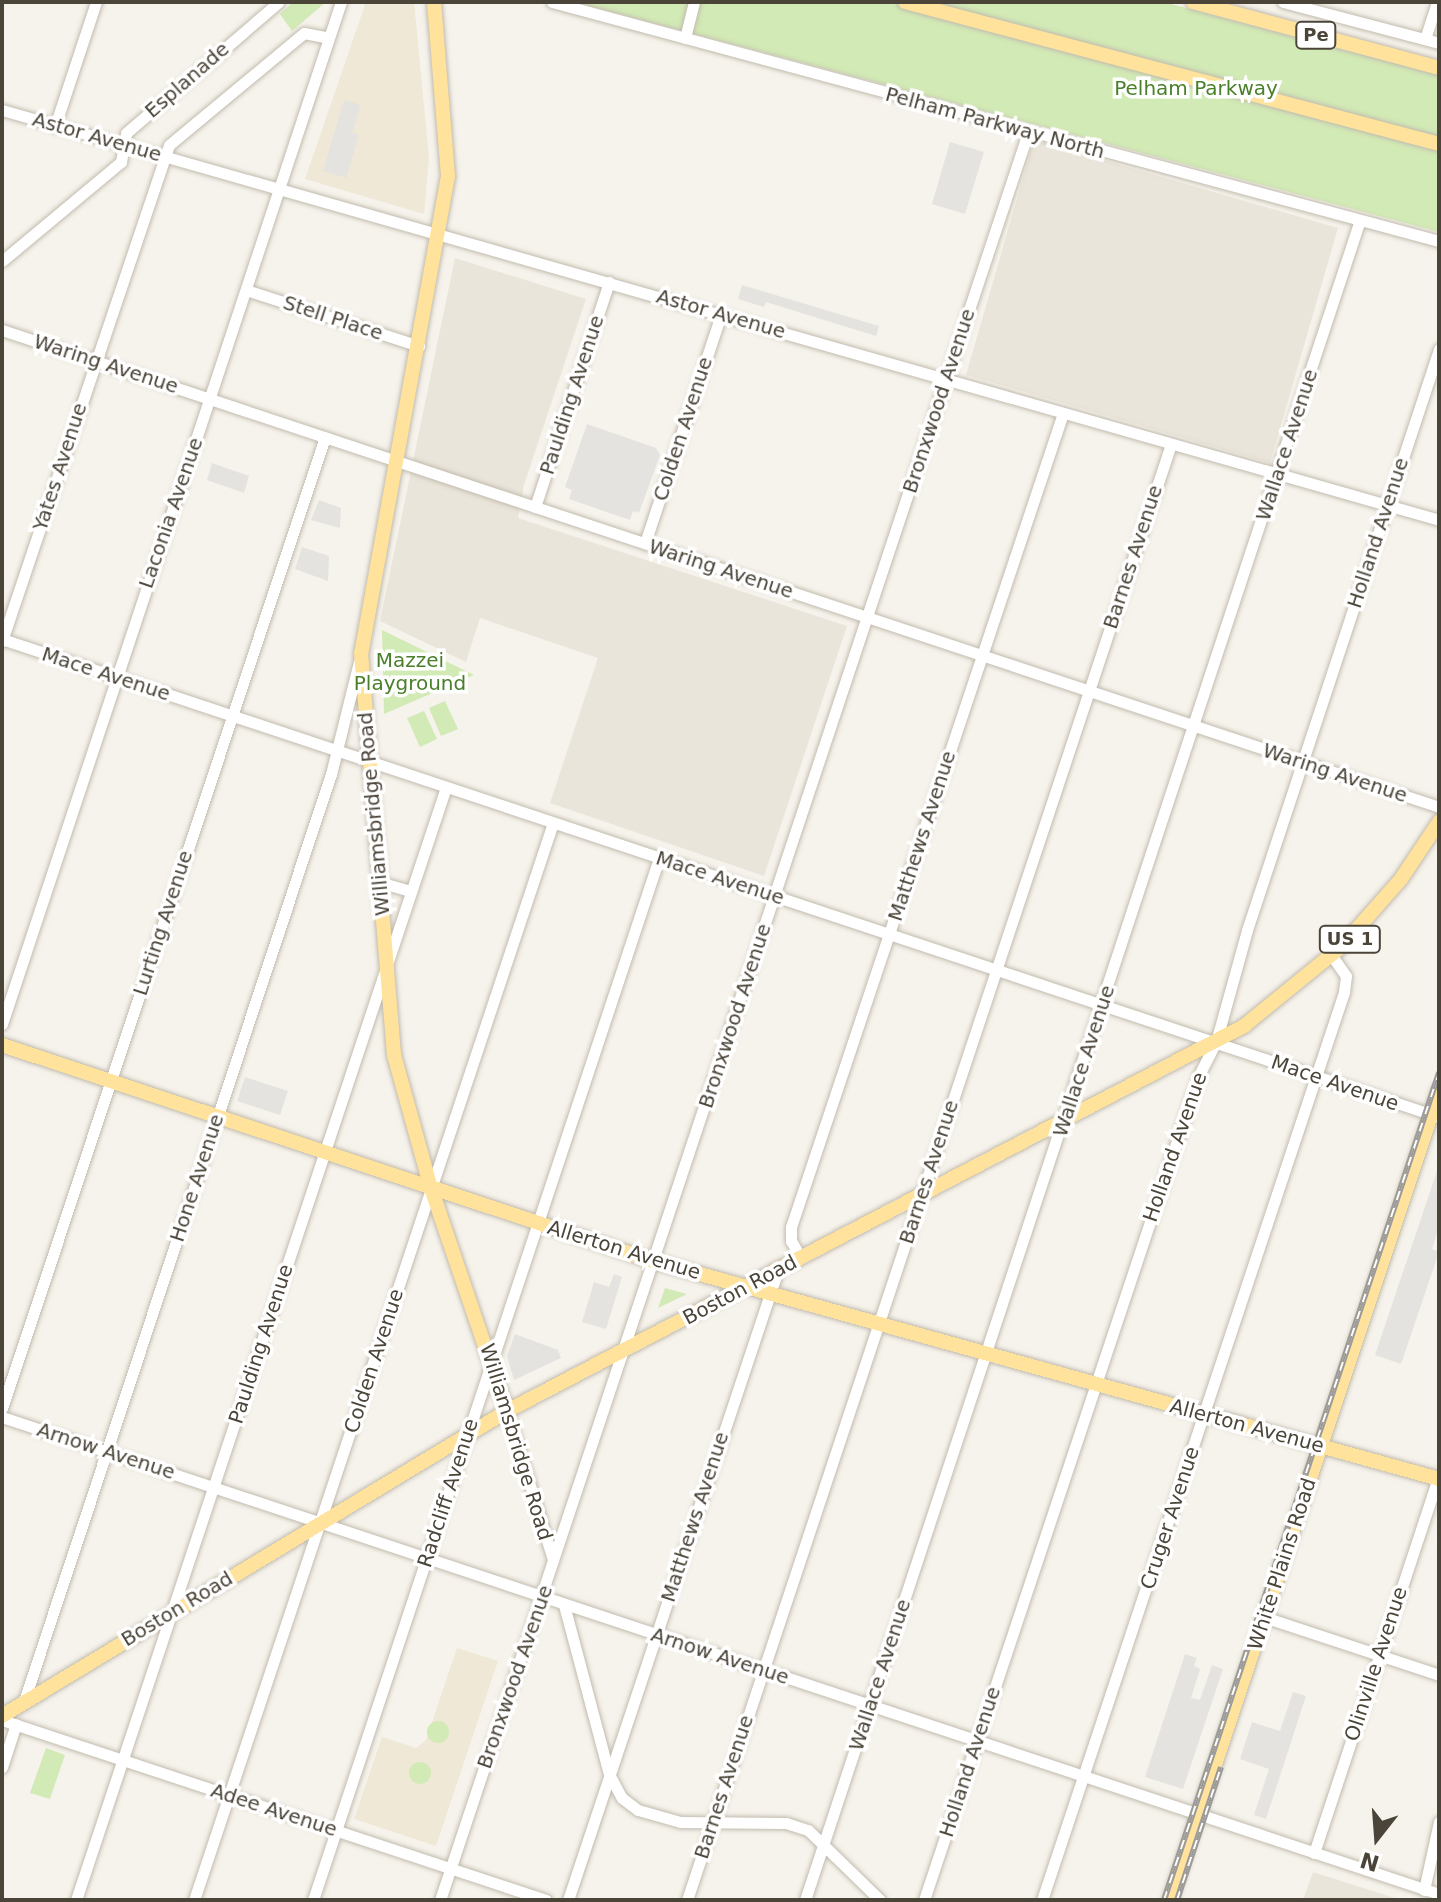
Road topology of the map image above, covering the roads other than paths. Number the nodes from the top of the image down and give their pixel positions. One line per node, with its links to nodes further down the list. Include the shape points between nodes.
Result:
1 (96, 2): 18 (street)
2 (279, 2): 21 (street, Esplanade, via 126,133)
3 (341, 2): 12 (street, Laconia Avenue)
4 (434, 2): 25 (main road, Williamsbridge Road, via 448,176)
5 (552, 2): 13 (street, Pelham Parkway North)
6 (694, 2): 13 (street)
7 (905, 2): 20 (main road)
8 (1193, 2): 16 (main road, Pe)
9 (1283, 2): 11 (street)
10 (1437, 2): 14 (street)
11 (1317, 6): 14 (street)
12 (329, 38): 22 (street, Esplanade, via 304,33 169,145); 23 (street, Laconia Avenue)
13 (685, 38): 19 (street, Pelham Parkway North)
14 (1425, 39): 15 (street)
15 (1439, 43)
16 (1439, 68)
17 (2, 110): 18 (street, Astor Avenue)
18 (55, 126): 21 (street, Astor Avenue)
19 (1028, 132): 24 (street, Pelham Parkway North); 35 (street, Bronxwood Avenue)
20 (1439, 144)
21 (124, 146): 22 (street, Astor Avenue); 27 (street, Esplanade, via 121,162)
22 (165, 157): 23 (street, Astor Avenue); 34 (street, Yates Avenue)
23 (280, 189): 25 (street, Astor Avenue); 29 (street, Laconia Avenue)
24 (1360, 220): 26 (street, Pelham Parkway North); 41 (street, Wallace Avenue)
25 (440, 234): 28 (street, Astor Avenue); 32 (main road, Williamsbridge Road)
26 (1439, 241)
27 (2, 261)
28 (609, 282): 30 (street, Astor Avenue); 43 (street, Paulding Avenue)
29 (246, 290): 32 (street, Stell Place); 36 (street, Laconia Avenue)
30 (721, 314): 35 (street, Astor Avenue); 45 (street, Colden Avenue)
31 (2, 330): 34 (street, Waring Avenue)
32 (419, 346): 40 (main road, Williamsbridge Road)
33 (1439, 349): 42 (street, Holland Avenue)
34 (95, 360): 36 (street, Waring Avenue); 47 (street, Yates Avenue)
35 (947, 378): 37 (street, Astor Avenue); 46 (street, Bronxwood Avenue)
36 (210, 399): 38 (street, Waring Avenue); 50 (street, Laconia Avenue)
37 (1063, 413): 39 (street, Astor Avenue); 49 (street, Matthews Avenue)
38 (325, 437): 40 (street, Waring Avenue); 52 (street, Lurting Avenue)
39 (1171, 444): 41 (street, Astor Avenue); 51 (street, Barnes Avenue)
40 (397, 461): 43 (street, Waring Avenue); 48 (main road, Williamsbridge Road)
41 (1277, 473): 42 (street, Astor Avenue); 53 (street, Wallace Avenue)
42 (1387, 505): 44 (street, Astor Avenue); 56 (street, Holland Avenue)
43 (535, 507): 45 (street, Waring Avenue)
44 (1439, 520)
45 (645, 543): 46 (street, Waring Avenue)
46 (868, 618): 49 (street, Waring Avenue); 64 (street, Bronxwood Avenue)
47 (2, 640): 50 (street, Mace Avenue)
48 (361, 653): 54 (street, Hone Avenue); 55 (main road, Williamsbridge Road)
49 (982, 656): 51 (street, Waring Avenue); 65 (street, Matthews Avenue)
50 (114, 677): 52 (street, Mace Avenue); 70 (street, Laconia Avenue)
51 (1089, 691): 53 (street, Waring Avenue); 68 (street, Barnes Avenue)
52 (232, 716): 54 (street, Mace Avenue); 74 (street, Lurting Avenue)
53 (1195, 727): 56 (street, Waring Avenue); 69 (street, Wallace Avenue)
54 (336, 751): 55 (street, Mace Avenue); 77 (street, Hone Avenue)
55 (367, 761): 57 (street, Mace Avenue); 62 (main road, Williamsbridge Road)
56 (1302, 762): 58 (street, Waring Avenue); 71 (street, Holland Avenue, via 1219,1018)
57 (446, 787): 60 (street, Mace Avenue); 63 (street, Paulding Avenue)
58 (1439, 807)
59 (1439, 822): 66 (main road, Boston Road / US 1, via 1401,879)
60 (553, 823): 61 (street, Mace Avenue); 80 (street, Colden Avenue)
61 (659, 858): 64 (street, Mace Avenue); 82 (street, Radcliff Avenue)
62 (379, 882): 63 (street); 67 (main road, Williamsbridge Road)
63 (411, 891): 67 (street, Paulding Avenue)
64 (774, 896): 65 (street, Mace Avenue); 84 (street, Bronxwood Avenue)
65 (889, 935): 68 (street, Mace Avenue); 83 (street, Matthews Avenue, via 791,1227 791,1241)
66 (1332, 956): 71 (main road, Boston Road / US 1, via 1281,1000); 73 (street, Cruger Avenue, via 1346,985)
67 (386, 966): 79 (street, Paulding Avenue); 80 (main road, Williamsbridge Road, via 394,1055)
68 (996, 970): 69 (street, Mace Avenue); 81 (street, Barnes Avenue)
69 (1103, 1005): 71 (street, Mace Avenue); 78 (street, Wallace Avenue)
70 (2, 1024)
71 (1216, 1042): 73 (street, Mace Avenue); 78 (main road, Boston Road / US 1); 92 (street, Holland Avenue, via 1201,1068)
72 (2, 1045): 74 (main road, Allerton Avenue)
73 (1316, 1076): 76 (street, Mace Avenue); 95 (street, Cruger Avenue)
74 (111, 1081): 77 (main road, Allerton Avenue); 93 (street, Lurting Avenue)
75 (1439, 1091): 76 (main road, White Plains Road)
76 (1435, 1116): 98 (main road, White Plains Road)
77 (217, 1117): 79 (main road, Allerton Avenue); 99 (street, Hone Avenue)
78 (1064, 1122): 81 (main road, Boston Road / US 1); 90 (street, Wallace Avenue)
79 (324, 1152): 80 (main road, Allerton Avenue); 101 (street, Paulding Avenue)
80 (431, 1188): 82 (main road, Allerton Avenue); 91 (main road, Williamsbridge Road); 102 (street, Colden Avenue)
81 (921, 1196): 83 (main road, Boston Road / US 1); 88 (street, Barnes Avenue)
82 (538, 1223): 84 (main road, Allerton Avenue); 91 (street, Radcliff Avenue)
83 (801, 1258): 85 (main road, Boston Road / US 1)
84 (653, 1261): 86 (main road, Allerton Avenue); 89 (street, Bronxwood Avenue)
85 (778, 1270): 86 (main road, Boston Road / US 1); 87 (street, Matthews Avenue)
86 (746, 1287): 87 (main road, Allerton Avenue); 89 (main road, Boston Road / US 1)
87 (770, 1293): 88 (main road, Allerton Avenue); 109 (street, Matthews Avenue)
88 (879, 1324): 90 (main road, Allerton Avenue); 111 (street, Barnes Avenue)
89 (622, 1352): 94 (main road, Boston Road / US 1); 104 (street, Bronxwood Avenue)
90 (987, 1354): 92 (main road, Allerton Avenue); 114 (street, Wallace Avenue)
91 (492, 1361): 94 (main road, Williamsbridge Road); 97 (street, Radcliff Avenue)
92 (1096, 1384): 95 (main road, Allerton Avenue); 117 (street, Holland Avenue)
93 (2, 1408)
94 (507, 1411): 97 (main road, Boston Road / US 1); 104 (street, Williamsbridge Road)
95 (1204, 1414): 98 (main road, Allerton Avenue); 121 (street, Cruger Avenue)
96 (2, 1417): 99 (street, Arnow Avenue)
97 (468, 1433): 102 (main road, Boston Road / US 1); 103 (street, Radcliff Avenue)
98 (1321, 1446): 100 (main road, Allerton Avenue); 108 (main road, White Plains Road)
99 (106, 1452): 101 (street, Arnow Avenue); 113 (street, Hone Avenue)
100 (1439, 1478): 110 (street, Olinville Avenue)
101 (213, 1487): 102 (street, Arnow Avenue); 107 (street, Paulding Avenue)
102 (321, 1522): 103 (street, Arnow Avenue); 107 (main road, Boston Road / US 1); 122 (street, Colden Avenue)
103 (427, 1557): 105 (street, Arnow Avenue); 126 (street, Radcliff Avenue)
104 (553, 1561): 105 (street, Bronxwood Avenue)
105 (542, 1596): 106 (street, Arnow Avenue); 129 (street, Bronxwood Avenue)
106 (564, 1605): 109 (street, Arnow Avenue); 120 (street)
107 (171, 1613): 113 (main road, Boston Road / US 1); 118 (street, Paulding Avenue)
108 (1264, 1617): 110 (street); 123 (main road, White Plains Road)
109 (656, 1635): 111 (street, Arnow Avenue); 120 (street, Matthews Avenue)
110 (1379, 1655): 112 (street); 128 (street, Olinville Avenue)
111 (763, 1670): 114 (street, Arnow Avenue); 125 (street, Barnes Avenue)
112 (1439, 1675)
113 (24, 1701): 115 (main road, Boston Road / US 1)
114 (870, 1705): 117 (street, Arnow Avenue); 127 (street, Wallace Avenue)
115 (2, 1718): 116 (street, Adee Avenue)
116 (16, 1724): 118 (street, Adee Avenue); 119 (street)
117 (977, 1741): 121 (street, Arnow Avenue); 141 (street, Holland Avenue)
118 (122, 1759): 122 (street, Adee Avenue); 132 (street, Paulding Avenue)
119 (2, 1767)
120 (609, 1774): 125 (street, via 622,1798 638,1810); 137 (street, Matthews Avenue)
121 (1084, 1776): 123 (street, Arnow Avenue); 142 (street, Cruger Avenue)
122 (229, 1795): 126 (street, Adee Avenue); 133 (street, Colden Avenue)
123 (1198, 1814): 128 (street, Arnow Avenue); 143 (main road, White Plains Road)
124 (1439, 1822): 130 (street)
125 (712, 1825): 127 (street, via 786,1823 808,1830); 138 (street, Barnes Avenue)
126 (336, 1830): 129 (street, Adee Avenue); 134 (street, Radcliff Avenue)
127 (824, 1845): 139 (street, Wallace Avenue); 140 (street)
128 (1314, 1853): 130 (street, Arnow Avenue)
129 (451, 1868): 135 (street, Bronxwood Avenue); 136 (street, Adee Avenue)
130 (1424, 1890): 131 (street, Arnow Avenue)
131 (1439, 1894)
132 (76, 1900)
133 (194, 1900)
134 (313, 1900)
135 (440, 1900)
136 (546, 1900)
137 (568, 1900)
138 (687, 1900)
139 (805, 1900)
140 (880, 1900)
141 (924, 1900)
142 (1042, 1900)
143 (1170, 1900)

